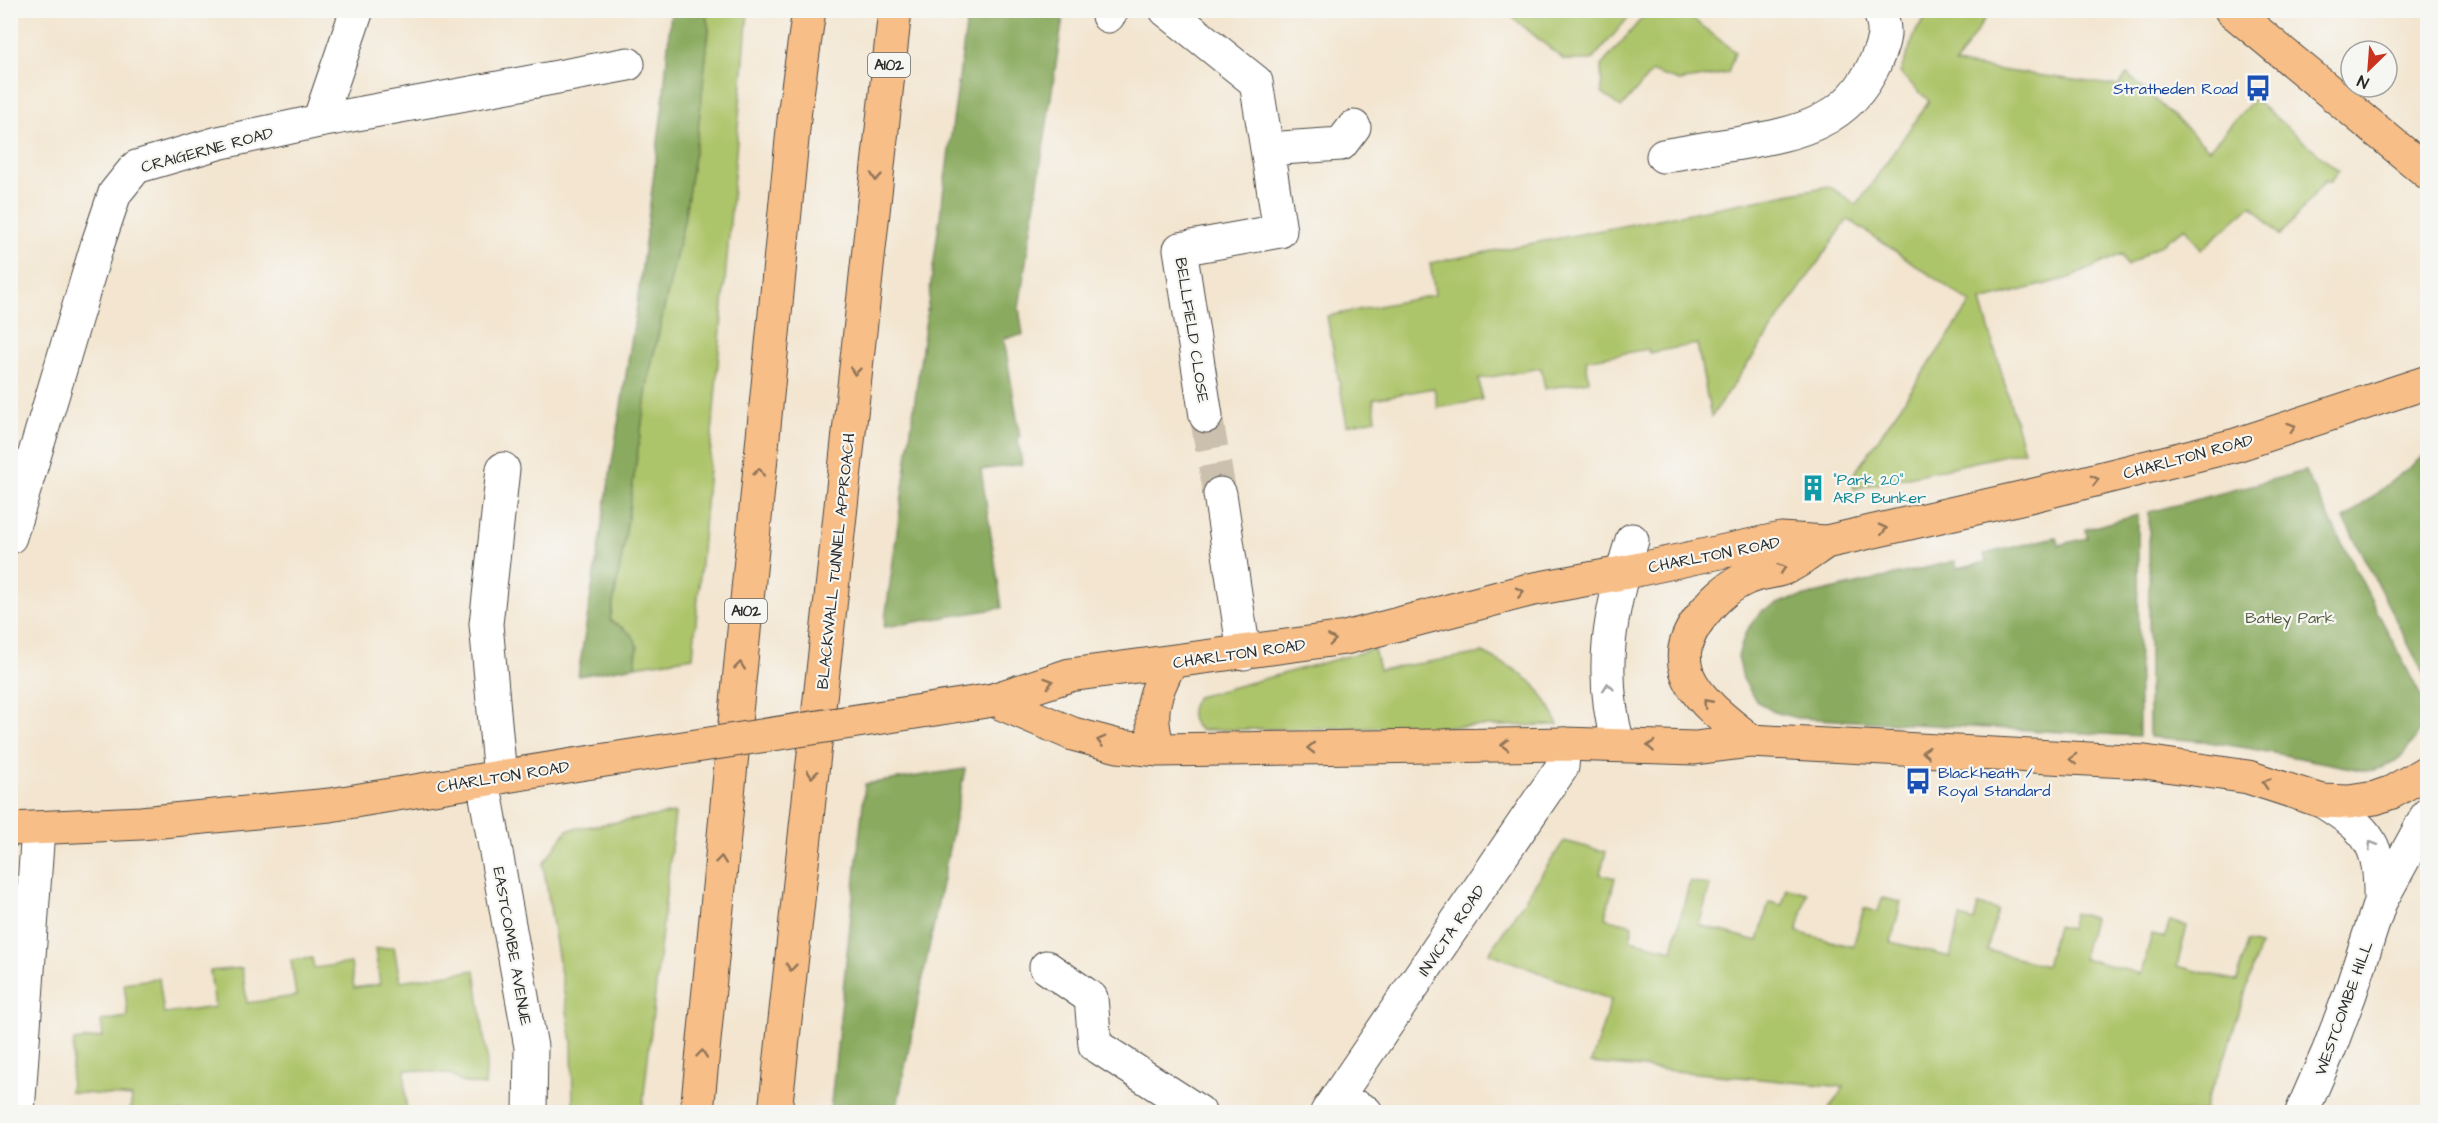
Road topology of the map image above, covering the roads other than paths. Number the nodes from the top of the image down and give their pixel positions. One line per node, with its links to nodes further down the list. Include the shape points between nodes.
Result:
1 (357, 10): 12 (street)
2 (797, 10): 10 (main road)
3 (809, 10): 10 (main road, A102)
4 (895, 10): 11 (main road, BLACKWALL TUNNEL APPROACH / A102)
5 (907, 10): 11 (main road)
6 (1166, 10): 14 (street, BELLFIELD CLOSE, via 1256,82)
7 (1879, 10): 15 (street, via 1886,25 1883,46 1864,84 1832,116 1806,129 1778,136)
8 (2231, 10): 16 (main road)
9 (628, 64): 12 (street, CRAIGERNE ROAD)
10 (795, 110): 42 (main road, A102, one-way to 10)
11 (883, 119): 43 (main road, BLACKWALL TUNNEL APPROACH / A102, one-way to 43)
12 (319, 121): 21 (street, CRAIGERNE ROAD, via 218,143 136,167 115,193)
13 (1354, 128): 14 (street, via 1341,144)
14 (1267, 149): 18 (street, BELLFIELD CLOSE, via 1280,231 1180,249)
15 (1664, 156)
16 (2427, 173)
17 (2427, 382): 23 (main road, CHARLTON ROAD, one-way to 17, via 2236,445)
18 (1206, 416)
19 (503, 469): 33 (street, EASTCOMBE AVENUE, via 486,624)
20 (1220, 494): 25 (street)
21 (10, 537)
22 (1632, 540): 24 (street)
23 (1826, 542): 24 (main road, CHARLTON ROAD, via 1781,539); 28 (main road, one-way to 23, via 1692,686 1683,660 1691,630 1713,600 1727,590 1747,578 1787,567)
24 (1622, 573): 25 (main road, CHARLTON ROAD, one-way to 24, via 1345,638 1529,590); 30 (street, one-way to 24, via 1606,682 1610,623)
25 (1244, 653): 26 (main road, CHARLTON ROAD)
26 (1170, 663): 27 (main road, CHARLTON ROAD, one-way to 26, via 1070,675); 31 (main road, via 1152,705 1152,729)
27 (993, 700): 31 (main road, one-way to 27, via 1118,746 1073,734); 33 (main road, CHARLTON ROAD, bridge)
28 (1751, 741): 30 (main road, one-way to 30, via 1695,748); 34 (main road, one-way to 28, via 2248,777 2145,762)
29 (1564, 744): 30 (main road); 31 (main road, one-way to 31); 39 (street, INVICTA ROAD, via 1562,767)
30 (1618, 744)
31 (1159, 750)
32 (2427, 771): 34 (main road, via 2375,798)
33 (492, 778): 36 (main road, CHARLTON ROAD, via 330,805 141,823); 41 (street, EASTCOMBE AVENUE, via 531,1047)
34 (2322, 801): 37 (street, WESTCOMBE HILL, one-way to 34, via 2378,855 2357,825)
35 (2427, 814): 37 (street, WESTCOMBE HILL)
36 (24, 829): 40 (street)
37 (2380, 902): 46 (street, WESTCOMBE HILL, via 2350,994)
38 (1046, 967): 44 (street, via 1091,998 1095,1045)
39 (1332, 1105): 45 (street)
40 (18, 1113)
41 (530, 1113)
42 (697, 1113)
43 (775, 1113)
44 (1199, 1113)
45 (1366, 1113)
46 (2302, 1113)

